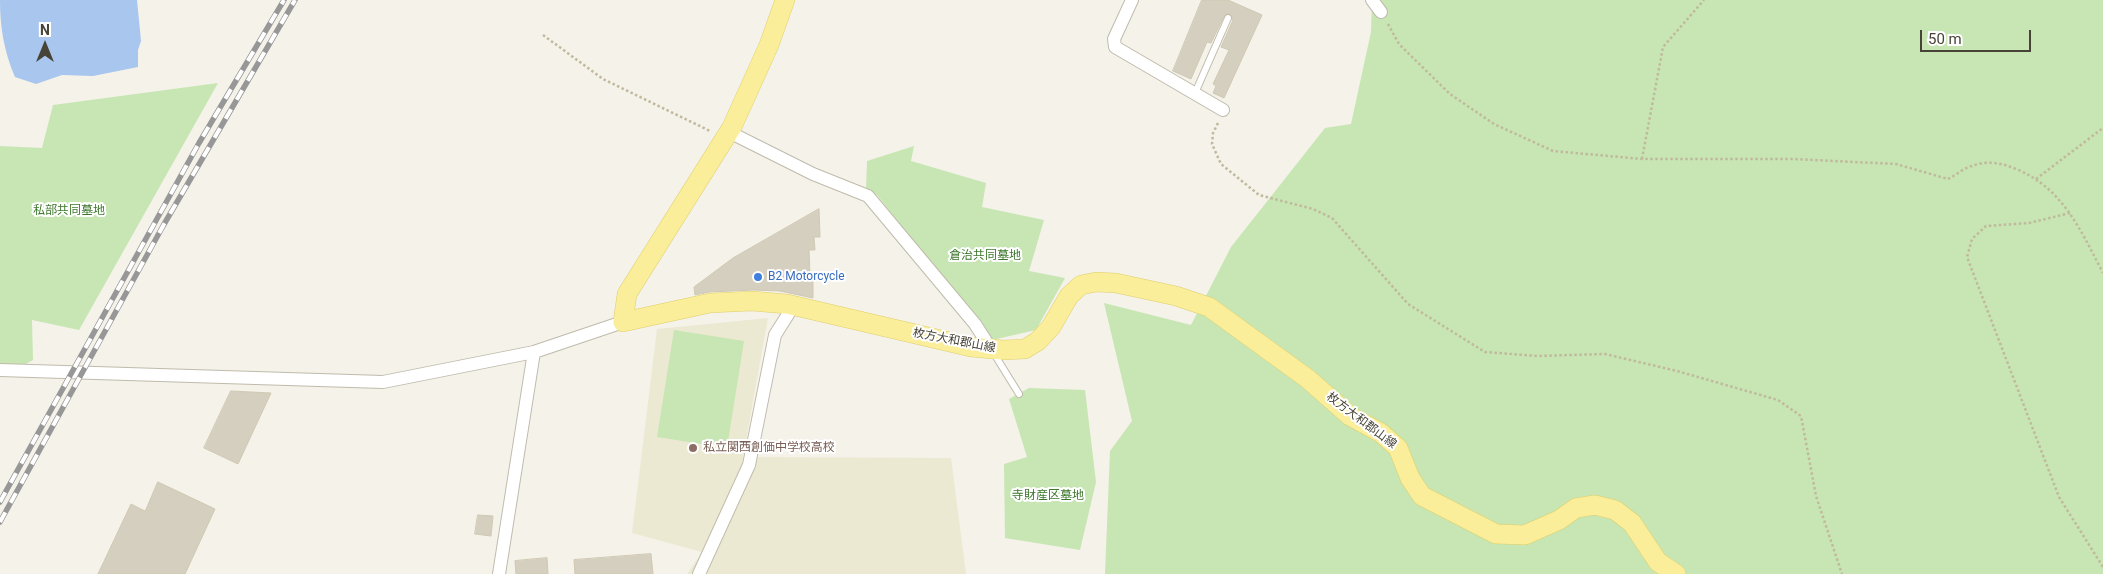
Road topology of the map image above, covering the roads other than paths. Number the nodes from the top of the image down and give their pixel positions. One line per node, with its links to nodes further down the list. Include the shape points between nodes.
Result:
1 (785, 0): 8 (main road, via 769,45)
2 (1132, 0): 6 (street, via 1114,39 1115,47)
3 (1372, 0): 4 (street)
4 (1381, 12)
5 (1228, 18): 6 (lane)
6 (1195, 93): 7 (street)
7 (1223, 110)
8 (727, 135): 10 (main road, via 627,294); 11 (street, via 868,196 976,324)
9 (794, 305): 10 (main road, 枚方大和郡山線, via 752,301 710,303); 11 (main road, 枚方大和郡山線); 16 (street, via 775,335 750,465)
10 (623, 322): 12 (street)
11 (991, 349): 14 (lane); 17 (main road, 枚方大和郡山線, via 1024,349 1038,341 1069,296 1081,285 1116,283 1176,296 1208,307 1308,379 1350,416 1381,433 1398,448 1410,478 1422,496 1496,534 1525,535 1576,508 1594,505 1614,510 1632,523 1658,562)
12 (534, 352): 13 (street, via 383,382); 15 (street)
13 (0, 370)
14 (1019, 394)
15 (499, 574)
16 (699, 574)
17 (1676, 574)

